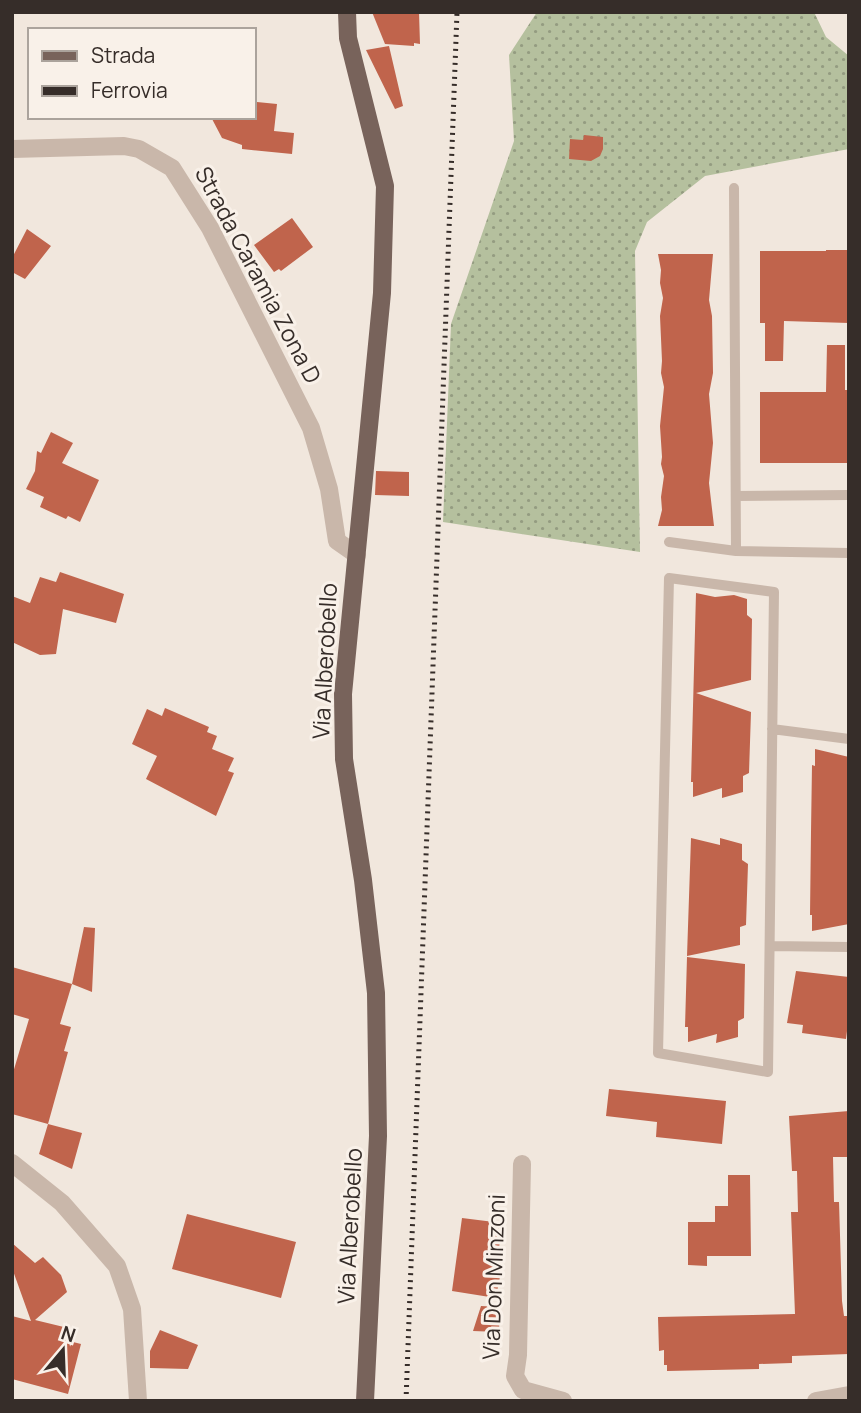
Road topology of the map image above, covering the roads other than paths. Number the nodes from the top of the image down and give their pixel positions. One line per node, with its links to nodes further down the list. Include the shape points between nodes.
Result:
1 (347, 12): 9 (main road, Via Alberobello, via 348,38 385,186 382,293)
2 (12, 149): 9 (street, Strada Caramia Zona D, via 124,146 139,149 172,168 210,228 306,417 329,488 337,541)
3 (734, 188): 5 (lane)
4 (849, 495): 5 (lane)
5 (736, 496): 7 (lane)
6 (669, 542): 7 (lane)
7 (736, 551): 8 (lane)
8 (849, 553)
9 (357, 555): 18 (main road, Via Alberobello, via 343,694 344,759 376,993 378,1136)
10 (772, 729): 11 (lane); 12 (lane); 12 (lane, via 774,592 669,578 658,1053 768,1072)
11 (849, 739)
12 (770, 946): 13 (lane)
13 (849, 947)
14 (12, 1163): 17 (street, via 62,1203 117,1266 132,1309)
15 (522, 1164): 19 (street, Via Don Minzoni, via 515,1376 523,1390)
16 (849, 1395): 20 (street)
17 (138, 1401)
18 (365, 1401)
19 (563, 1401)
20 (816, 1401)

